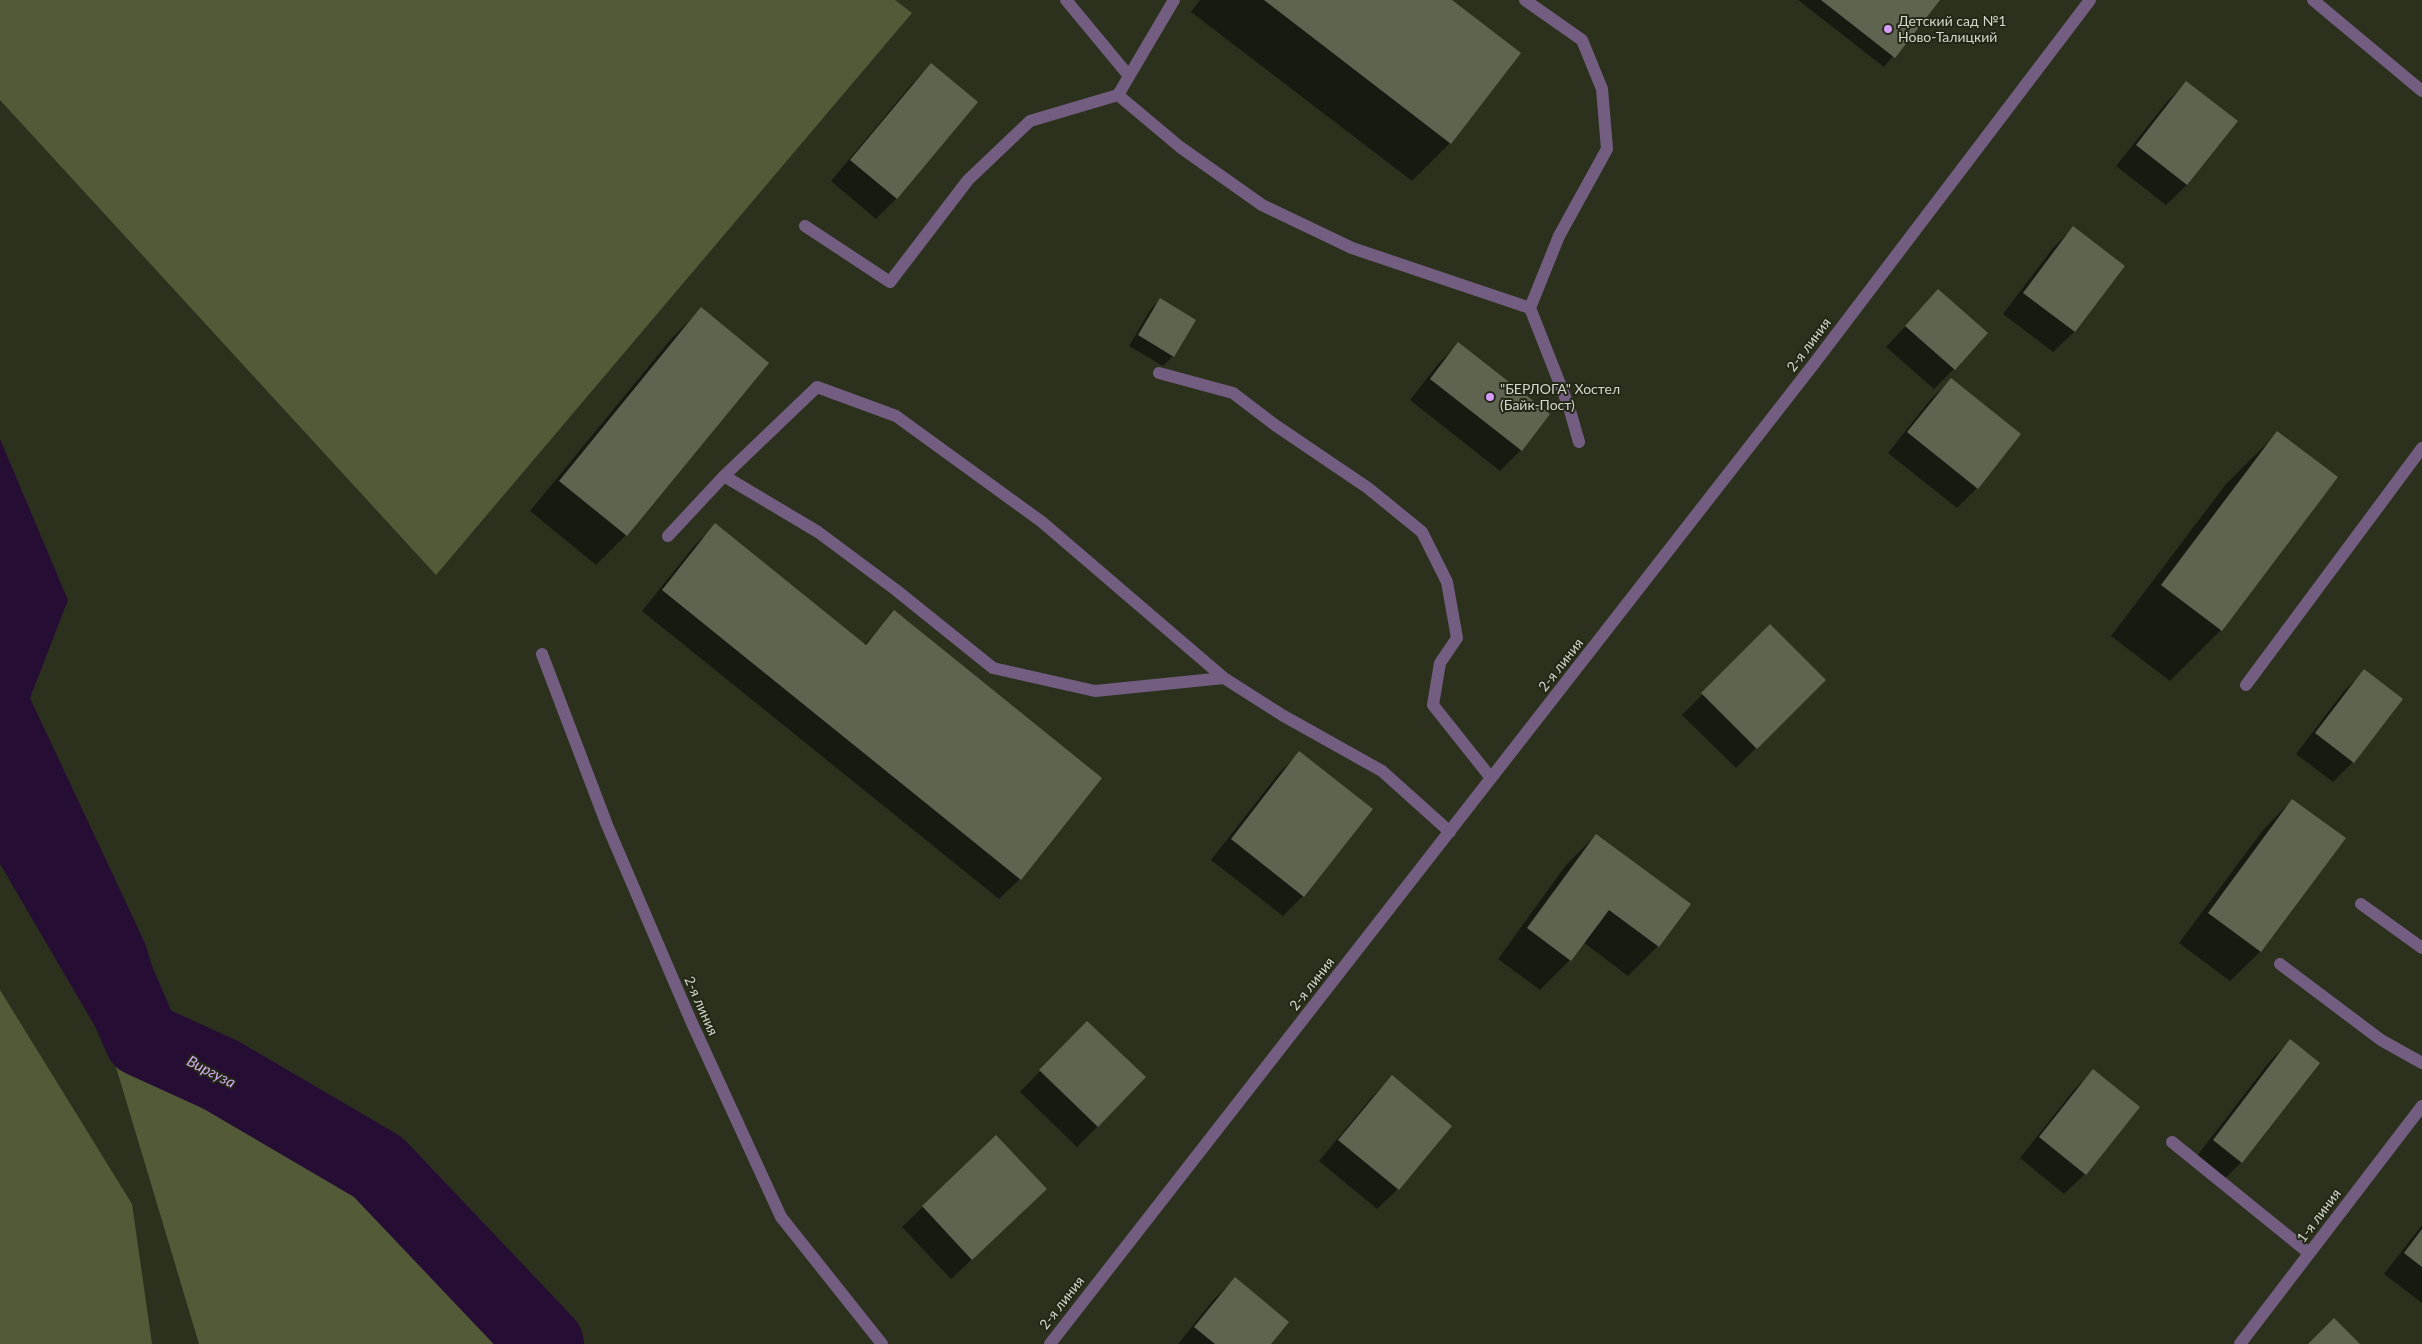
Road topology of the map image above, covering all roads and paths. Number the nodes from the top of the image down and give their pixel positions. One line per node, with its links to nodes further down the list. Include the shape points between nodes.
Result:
1 (1066, 0): 6 (street)
2 (1174, 0): 6 (street)
3 (1525, 0): 10 (street, via 1582,40 1602,89 1607,149 1559,236)
4 (2090, 0): 19 (street, 2-я линия, via 1813,366)
5 (2312, 0): 7 (street)
6 (1129, 76): 8 (street)
7 (2422, 91)
8 (1118, 95): 9 (street, via 1030,121 968,180 890,282); 10 (street, via 1180,147 1262,205 1352,248)
9 (805, 226)
10 (1530, 308): 12 (street, via 1569,407)
11 (1159, 373): 19 (street, via 1233,393 1368,488 1422,532 1447,582 1457,638 1440,663 1433,705)
12 (1579, 442)
13 (2422, 448): 18 (street)
14 (724, 476): 15 (street); 17 (street, via 818,532 993,668 1096,691); 17 (street, via 817,387 896,416 1042,522)
15 (668, 536)
16 (542, 654): 28 (street, 2-я линия, via 607,825 691,1022 781,1217)
17 (1224, 678): 20 (street, via 1382,771)
18 (2246, 685)
19 (1491, 778): 20 (street, 2-я линия)
20 (1450, 832): 29 (street, 2-я линия)
21 (2361, 904): 22 (street)
22 (2422, 948)
23 (2280, 964): 24 (street, via 2381,1040)
24 (2422, 1063)
25 (2422, 1106): 27 (street, 1-я линия)
26 (2172, 1142): 27 (street)
27 (2309, 1253): 30 (street, 1-я линия)
28 (882, 1344)
29 (1050, 1344)
30 (2240, 1344)

